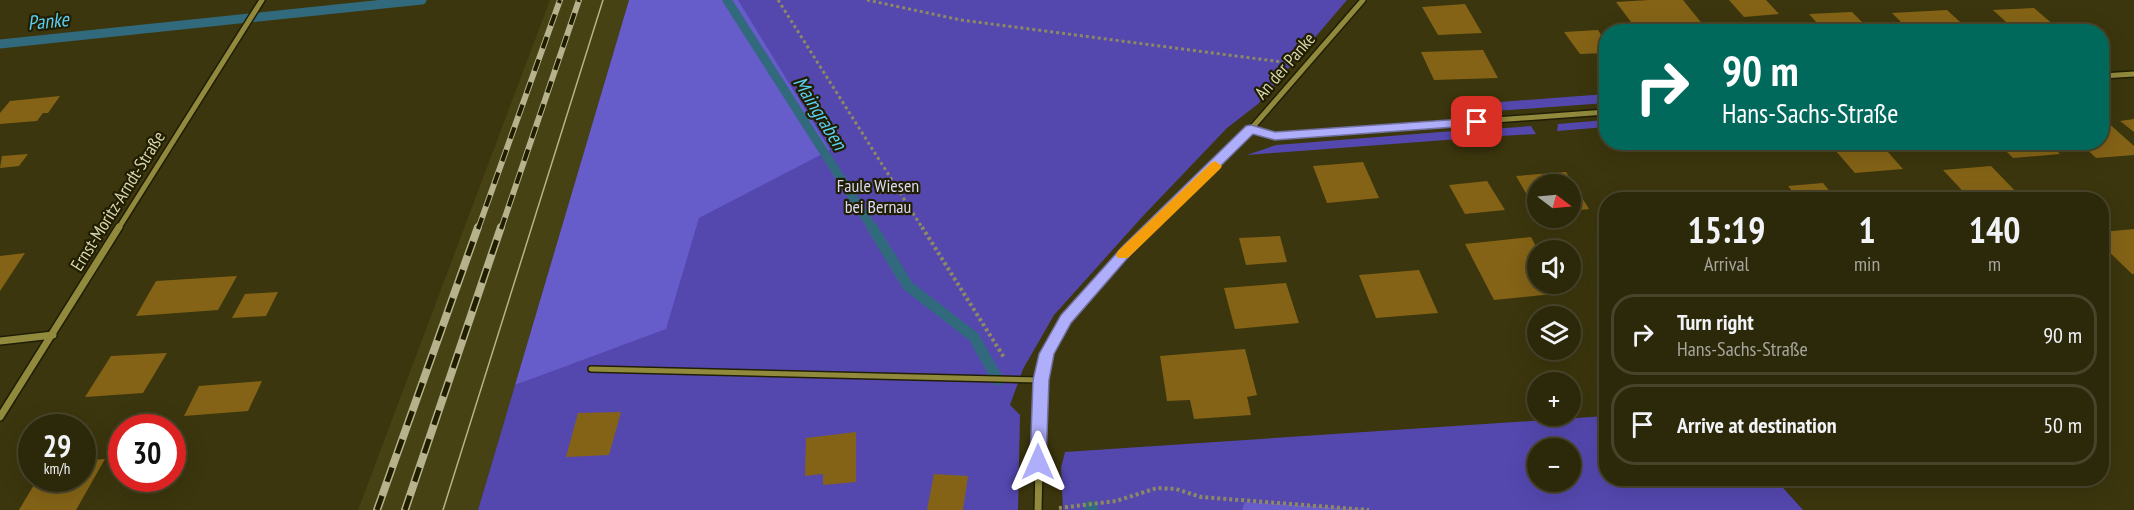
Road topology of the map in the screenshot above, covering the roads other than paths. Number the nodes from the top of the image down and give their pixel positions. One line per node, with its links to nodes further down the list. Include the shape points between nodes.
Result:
1 (262, 0): 7 (street, Ernst-Moritz-Arndt-Straße)
2 (1363, 0): 6 (street, An der Panke)
3 (2134, 74): 4 (street)
4 (2109, 76)
5 (1599, 113): 6 (street, via 1275,136)
6 (1251, 129): 10 (street, An der Panke, via 1128,250 1066,319 1047,354)
7 (53, 335): 8 (street); 11 (street, Ernst-Moritz-Arndt-Straße)
8 (0, 340)
9 (591, 369): 10 (lane)
10 (1041, 380): 12 (street, An der Panke)
11 (0, 417)
12 (1038, 510)

